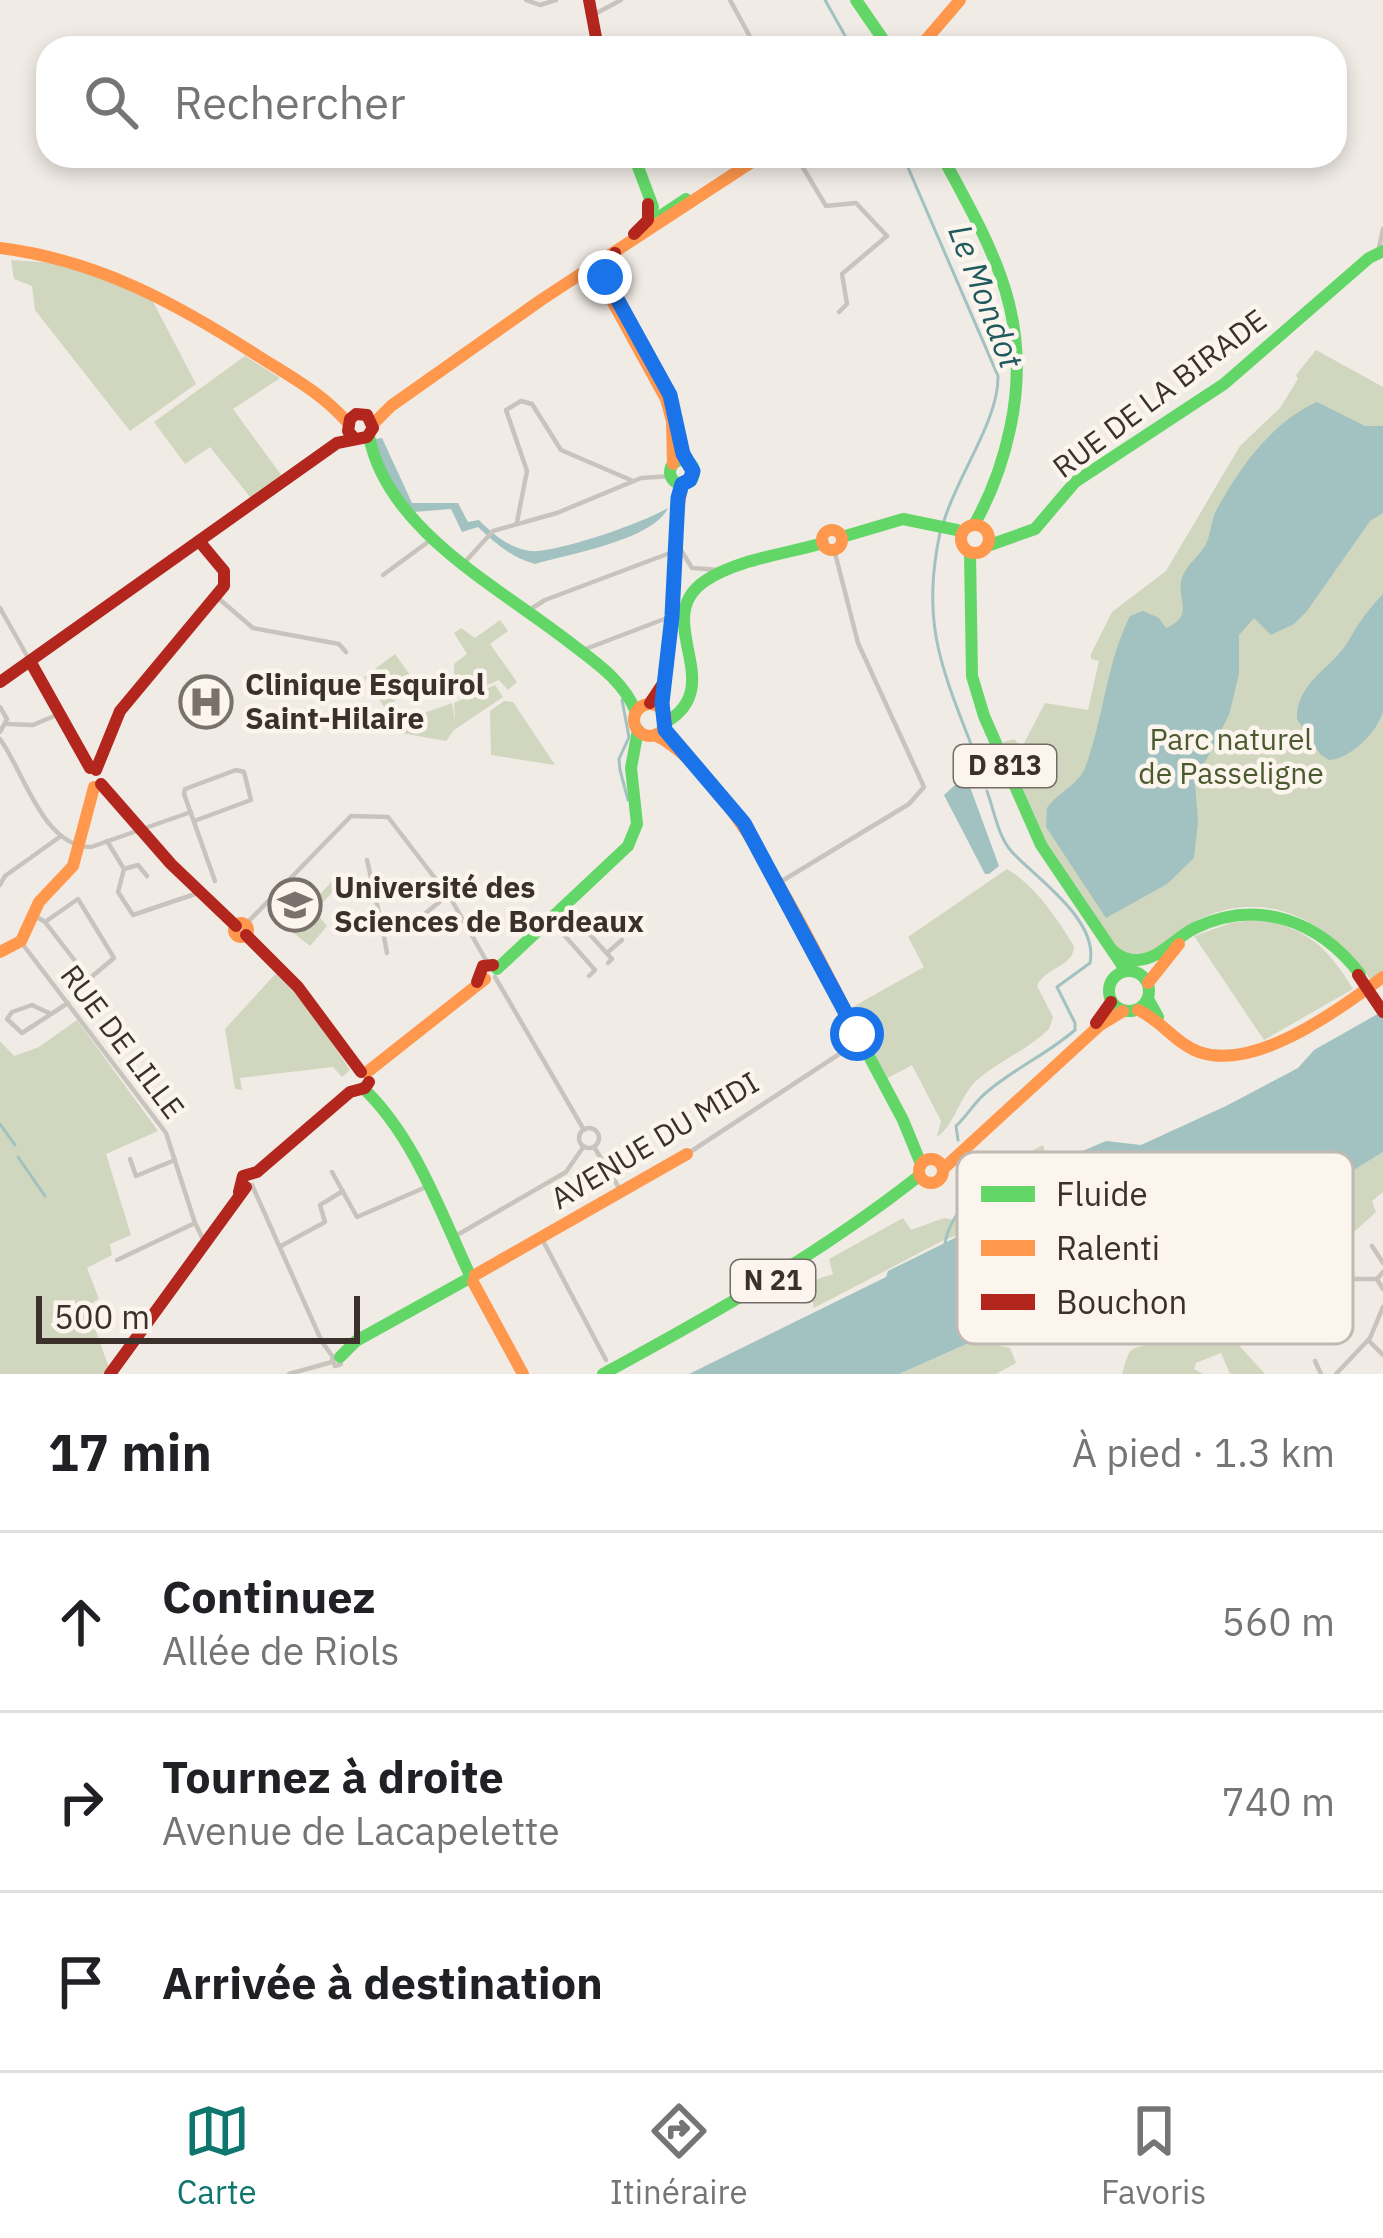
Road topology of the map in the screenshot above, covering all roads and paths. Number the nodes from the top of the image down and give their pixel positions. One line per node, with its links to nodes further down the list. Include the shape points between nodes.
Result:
1 (526, 0): 2 (street)
2 (556, 0)
3 (589, 0): 8 (street)
4 (621, 0): 8 (street)
5 (730, 0): 11 (street)
6 (856, 0): 9 (street)
7 (960, 0): 14 (street)
8 (593, 15): 10 (street)
9 (868, 20): 12 (street); 13 (street)
10 (596, 36)
11 (748, 36)
12 (874, 36)
13 (880, 36)
14 (928, 36)
15 (638, 168): 20 (street)
16 (733, 168): 20 (street)
17 (740, 168): 20 (street)
18 (801, 168): 28 (street, via 826,206 859,205 884,232 886,240 842,274 847,300)
19 (948, 168): 36 (street, D 813, via 1003,273 1020,331 1020,384)
20 (652, 219): 23 (street); 25 (street)
21 (1383, 230): 24 (street)
22 (0, 248): 29 (street, via 65,256 125,278)
23 (620, 248): 25 (street); 26 (street)
24 (1380, 252): 36 (street, RUE DE LA BIRADE, via 1224,384 1075,482 1026,534)
25 (592, 265): 26 (street); 27 (street)
26 (605, 285): 27 (street, via 582,277); 30 (street, via 666,399)
27 (542, 300): 29 (street)
28 (839, 312)
29 (359, 427): 32 (street); 37 (street, via 398,502)
30 (676, 472): 31 (street); 33 (street); 40 (street)
31 (634, 481): 34 (street); 34 (street, via 561,450 532,404 521,401 506,410 527,471)
32 (247, 508): 35 (street); 38 (street)
33 (676, 519): 41 (street, via 681,554 692,568); 55 (street, via 672,616)
34 (517, 522): 42 (street, via 493,531)
35 (221, 523): 38 (street); 43 (street)
36 (974, 538): 39 (street, via 921,520); 75 (street, D 813, via 973,676 984,716 1041,845)
37 (432, 539): 42 (street); 44 (street)
38 (200, 542): 43 (street); 45 (street, via 226,573)
39 (833, 543): 41 (street); 70 (street, via 857,643 924,787)
40 (670, 554): 47 (street); 48 (street)
41 (761, 562): 55 (street, via 710,578 688,601 682,624 692,691 685,710)
42 (465, 563): 47 (street)
43 (154, 573): 51 (street)
44 (383, 575)
45 (218, 598): 49 (street, via 253,628 336,643); 58 (street, via 120,711)
46 (0, 608): 51 (street)
47 (530, 611): 50 (street)
48 (667, 618): 50 (street); 55 (street)
49 (346, 652)
50 (582, 652): 55 (street)
51 (31, 661): 52 (street); 54 (street)
52 (0, 682)
53 (0, 707): 56 (street)
54 (59, 714): 56 (street); 58 (street)
55 (653, 719): 70 (street, via 731,809); 74 (street, via 631,773 639,825 618,859)
56 (7, 724): 57 (street)
57 (0, 735): 62 (street)
58 (95, 779): 61 (street); 64 (street)
59 (190, 812): 60 (street); 60 (street, via 188,787 244,772 251,800); 61 (street)
60 (194, 821): 69 (street)
61 (140, 829): 63 (street); 72 (street)
62 (61, 836): 64 (street); 67 (street)
63 (107, 841): 64 (street); 66 (street)
64 (79, 846): 76 (street, via 73,866 39,902)
65 (367, 860): 78 (street)
66 (124, 869): 68 (street, via 138,865); 72 (street, via 118,892 135,916)
67 (3, 875): 71 (street)
68 (147, 876)
69 (215, 881)
70 (777, 884): 99 (street)
71 (0, 885)
72 (201, 892): 80 (street)
73 (448, 896): 78 (street, via 422,916); 80 (street, via 393,819 356,814); 87 (street)
74 (565, 907): 77 (street); 85 (street)
75 (1081, 908): 79 (street, D 813, via 1115,954 1134,961); 88 (street, D 813)
76 (39, 918): 76 (street, via 89,979 114,958 78,899); 82 (street)
77 (550, 920): 87 (street); 90 (street, via 595,970)
78 (382, 926): 84 (street)
79 (1199, 926): 88 (street); 89 (street, via 1242,914 1285,916 1330,939)
80 (242, 929): 100 (street, via 303,993)
81 (622, 940): 85 (street)
82 (21, 941): 83 (street); 94 (street, RUE DE LILLE)
83 (0, 952)
84 (387, 953)
85 (607, 953): 86 (street)
86 (608, 963)
87 (488, 973): 100 (street); 101 (street)
88 (1125, 974): 92 (street); 95 (street, via 1108,989)
89 (1359, 974): 92 (street, via 1312,929 1251,915 1185,939); 96 (street, bridge)
90 (589, 976)
91 (1383, 977): 98 (street, via 1287,1036 1233,1058 1196,1052)
92 (1148, 983): 93 (street)
93 (1148, 999): 95 (street); 98 (street)
94 (68, 1003): 97 (street); 106 (street, RUE DE LILLE, via 166,1133)
95 (1124, 1008): 98 (street); 107 (street, N 21)
96 (1383, 1010)
97 (51, 1014): 97 (street, via 22,1033 7,1019 32,1005)
98 (1165, 1026)
99 (857, 1036): 104 (street, AVENUE DU MIDI); 107 (street)
100 (361, 1079): 109 (street); 110 (street)
101 (584, 1130): 102 (street); 103 (street, via 598,1132)
102 (584, 1146): 103 (street); 115 (street, via 566,1172)
103 (594, 1147): 112 (street)
104 (688, 1154): 112 (street, AVENUE DU MIDI)
105 (130, 1159): 106 (street, via 136,1176)
106 (176, 1160): 113 (street, RUE DE LILLE)
107 (929, 1168): 129 (street, N 21, via 762,1286)
108 (332, 1172): 111 (street)
109 (249, 1184): 116 (street); 117 (street)
110 (426, 1187): 111 (street, via 357,1217); 115 (street)
111 (343, 1191): 117 (street, via 320,1205 325,1222)
112 (621, 1191): 114 (street, AVENUE DU MIDI)
113 (195, 1223): 116 (street, RUE DE LILLE); 119 (street)
114 (541, 1237): 122 (street, AVENUE DU MIDI); 129 (street)
115 (452, 1238): 122 (street)
116 (204, 1241): 130 (street)
117 (280, 1246): 127 (street)
118 (1372, 1246): 120 (street)
119 (117, 1260)
120 (1383, 1263)
121 (1380, 1275): 123 (street)
122 (471, 1277): 127 (street, AVENUE DU MIDI); 133 (street)
123 (1383, 1289)
124 (1383, 1307): 125 (street)
125 (1369, 1340): 126 (street); 135 (street)
126 (1383, 1355)
127 (335, 1361): 131 (street, AVENUE DU MIDI); 132 (street)
128 (1315, 1361): 134 (street)
129 (608, 1370)
130 (110, 1374)
131 (289, 1374)
132 (332, 1374)
133 (523, 1374)
134 (1321, 1374)
135 (1336, 1374)

